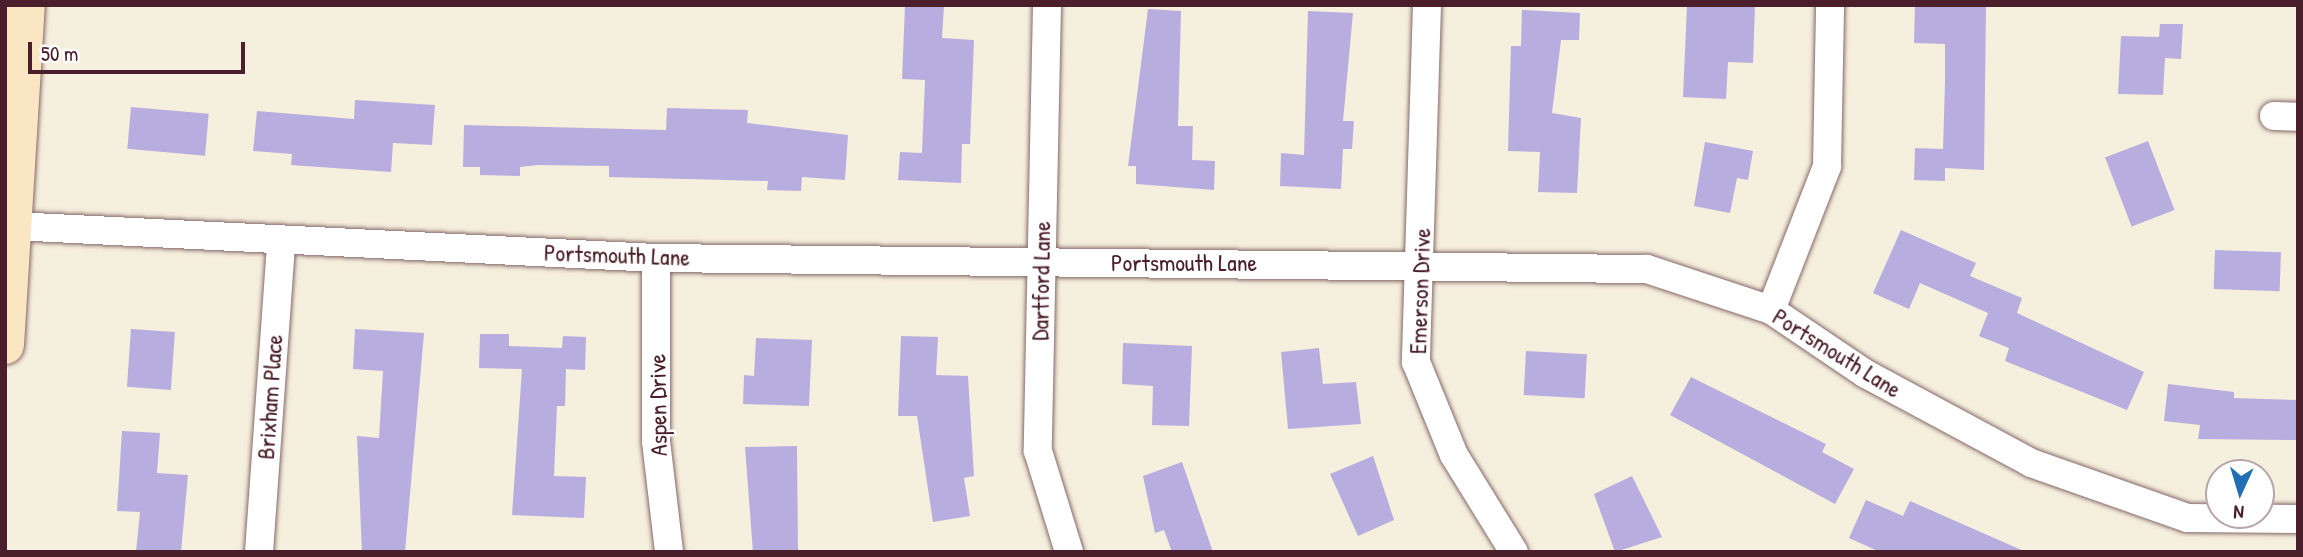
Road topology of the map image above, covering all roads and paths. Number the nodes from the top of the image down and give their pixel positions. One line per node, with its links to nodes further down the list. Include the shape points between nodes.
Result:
1 (26, 5): 5 (street)
2 (1047, 5): 8 (street, Dartford Lane)
3 (1427, 5): 9 (street, Emerson Drive)
4 (1830, 5): 10 (street, via 1826,166)
5 (13, 226): 6 (street, Portsmouth Lane); 11 (street)
6 (281, 243): 7 (street, Portsmouth Lane); 13 (street, Brixham Place)
7 (656, 258): 8 (street, Portsmouth Lane); 14 (street, Aspen Drive, via 656,441)
8 (1040, 262): 9 (street, Portsmouth Lane); 15 (street, Dartford Lane, via 1038,451)
9 (1423, 265): 10 (street, Portsmouth Lane, via 1647,269); 16 (street, Emerson Drive, via 1416,362 1454,454)
10 (1771, 310): 12 (street, Portsmouth Lane, via 1866,374 2031,463 2187,518)
11 (5, 345)
12 (2298, 519)
13 (260, 552)
14 (669, 552)
15 (1069, 552)
16 (1514, 552)

